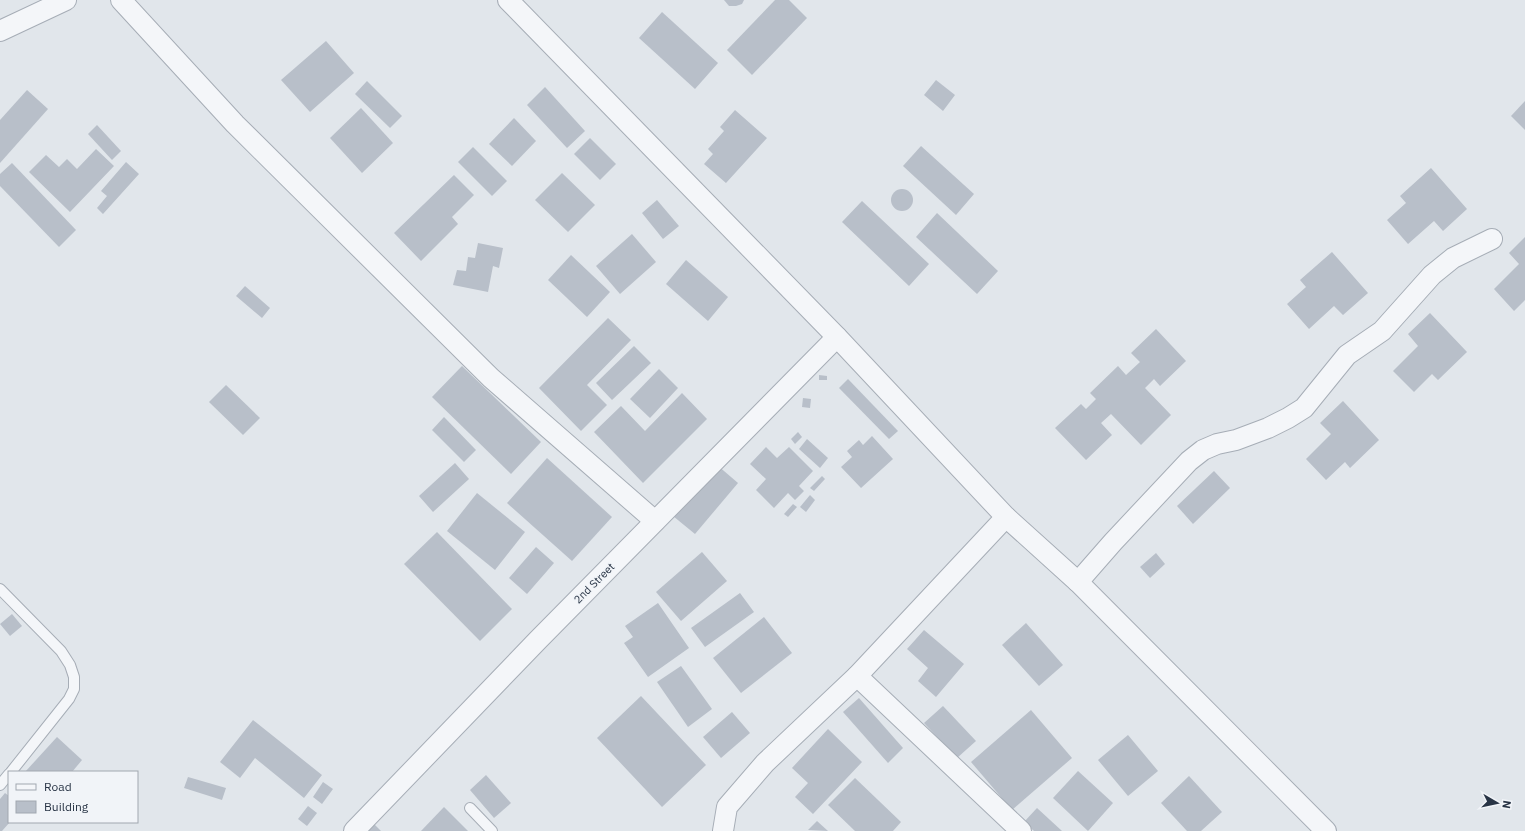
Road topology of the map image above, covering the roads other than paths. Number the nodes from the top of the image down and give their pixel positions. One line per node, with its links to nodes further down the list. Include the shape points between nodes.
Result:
1 (66, 0): 4 (street)
2 (120, 0): 8 (street, via 235,124 491,378)
3 (508, 0): 6 (street)
4 (0, 31)
5 (1492, 239): 9 (street, via 1453,258 1432,275 1382,331 1347,355 1304,408 1268,428 1203,450 1189,461)
6 (837, 337): 7 (street); 8 (street, 2nd Street)
7 (1006, 517): 9 (street); 11 (street)
8 (655, 521): 16 (street, 2nd Street)
9 (1078, 582): 20 (street)
10 (0, 589): 12 (lane, via 61,651 74,677 74,688 69,700)
11 (857, 676): 18 (street, via 765,762 727,807); 19 (street)
12 (12, 771)
13 (8, 775): 14 (lane)
14 (0, 785)
15 (470, 808): 17 (lane)
16 (354, 831)
17 (492, 831)
18 (723, 831)
19 (1022, 831)
20 (1326, 831)

